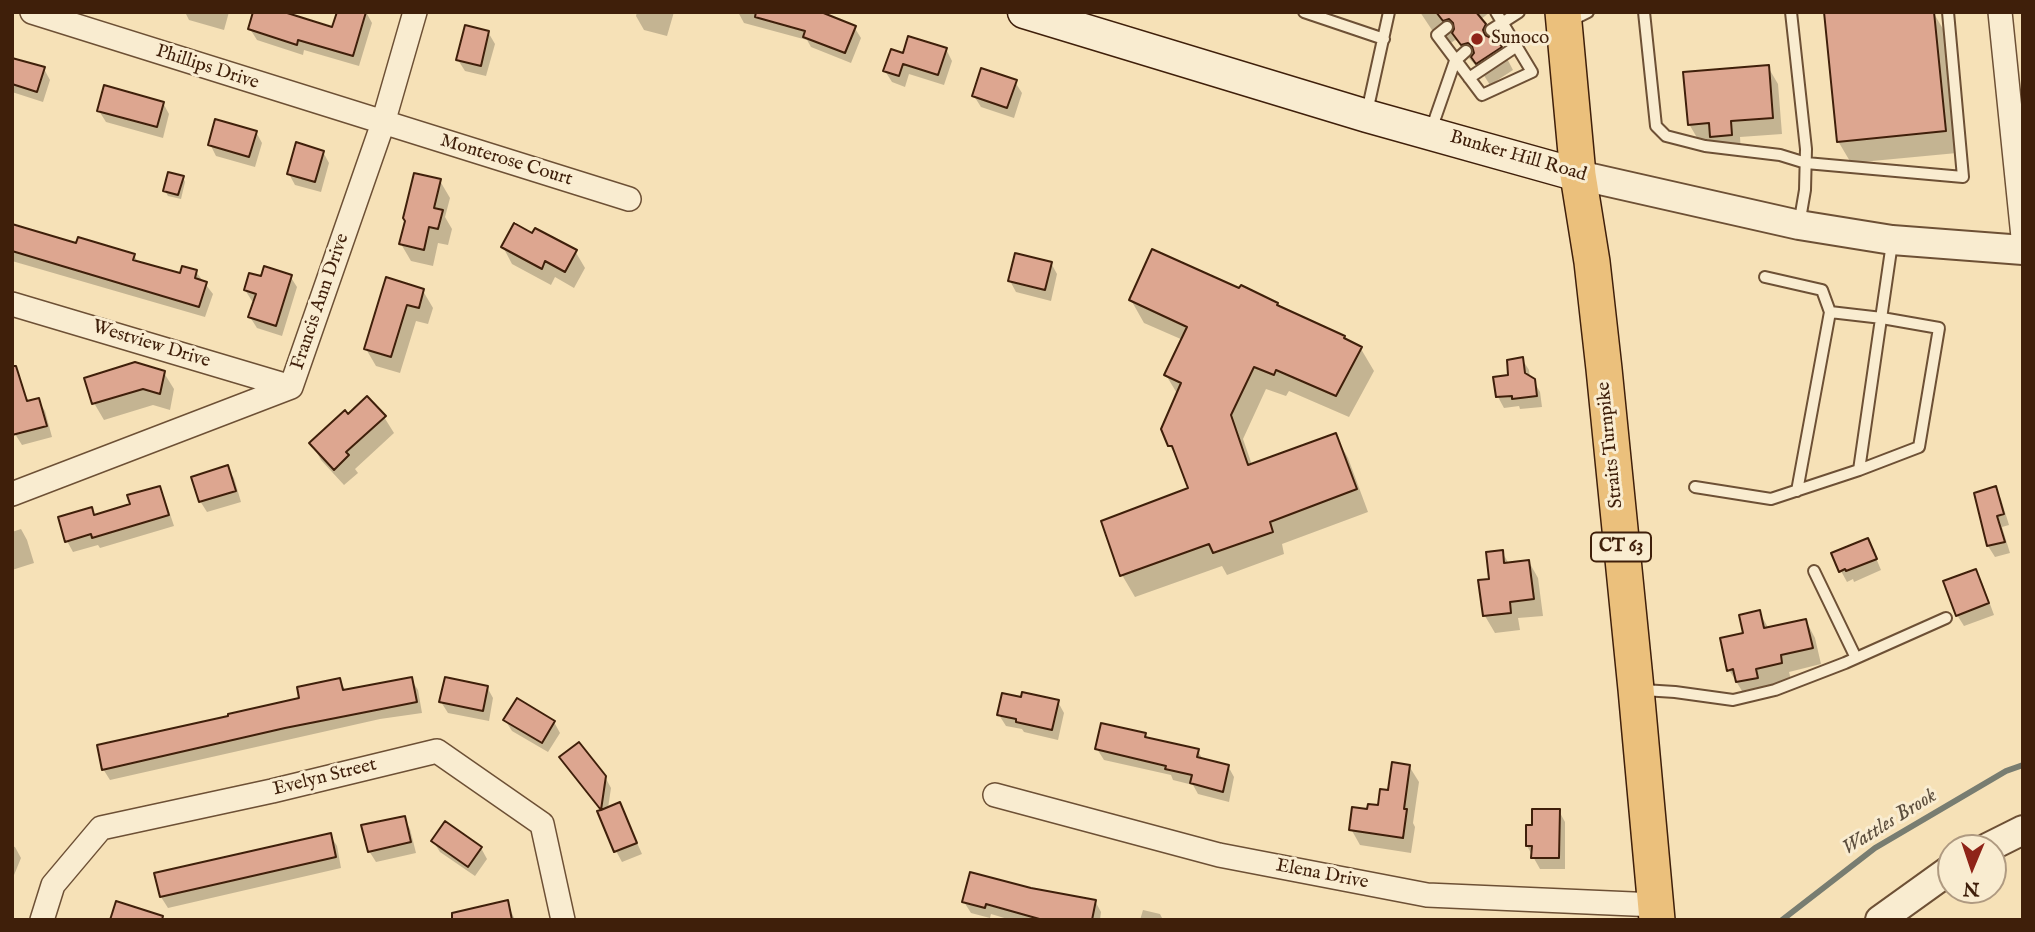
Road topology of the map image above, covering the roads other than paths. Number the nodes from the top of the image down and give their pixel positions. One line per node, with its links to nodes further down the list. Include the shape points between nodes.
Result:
1 (32, 12): 22 (street, Phillips Drive)
2 (415, 12): 22 (street, Francis Ann Drive)
3 (1304, 12): 16 (lane)
4 (1389, 12): 16 (lane)
5 (1496, 12): 13 (lane)
6 (1519, 12): 13 (lane)
7 (1644, 12): 24 (lane, via 1656,126 1666,136)
8 (1791, 12): 24 (lane)
9 (1948, 12): 24 (lane, via 1963,177)
10 (2000, 12): 28 (street)
11 (1040, 15): 21 (main road, Bunker Hill Road)
12 (1572, 16): 25 (main road, Straits Turnpike / CT 63)
13 (1503, 23): 15 (lane); 17 (lane)
14 (1447, 27): 19 (lane, via 1437,35)
15 (1490, 30)
16 (1384, 39): 21 (lane)
17 (1517, 46): 20 (lane); 20 (lane, via 1532,72 1482,95)
18 (1466, 51): 19 (lane)
19 (1455, 61): 20 (lane); 23 (lane)
20 (1469, 78)
21 (1367, 116): 23 (main road, Bunker Hill Road)
22 (383, 123): 26 (street, Monterose Court); 35 (street, Francis Ann Drive)
23 (1430, 133): 25 (main road, Bunker Hill Road)
24 (1806, 163): 27 (lane)
25 (1578, 175): 27 (street, Bunker Hill Road); 43 (main road, Straits Turnpike / CT 63, via 1594,275)
26 (629, 199)
27 (1799, 225): 29 (street, Bunker Hill Road)
28 (2023, 237)
29 (1892, 240): 30 (street, Bunker Hill Road); 34 (lane)
30 (2023, 250)
31 (1765, 277): 33 (lane, via 1822,290)
32 (12, 304): 35 (street, Westview Drive)
33 (1830, 312): 34 (lane); 38 (lane)
34 (1882, 318): 36 (lane); 36 (lane, via 1939,328 1919,447)
35 (291, 387): 39 (street, Francis Ann Drive)
36 (1859, 470): 38 (lane)
37 (1695, 487): 38 (lane, via 1772,499)
38 (1797, 491)
39 (12, 494)
40 (1814, 571): 42 (lane)
41 (1946, 618): 42 (lane)
42 (1856, 658): 43 (lane, via 1775,690 1733,700)
43 (1636, 689): 48 (main road, Straits Turnpike / CT 63)
44 (995, 795): 48 (street, Elena Drive, via 1219,855 1427,895)
45 (2023, 830): 46 (street)
46 (2007, 838)
47 (1937, 879): 51 (street)
48 (1656, 912)
49 (42, 920): 50 (street, Evelyn Street, via 53,885 101,828 437,751 542,824)
50 (563, 920)
51 (1880, 920)

